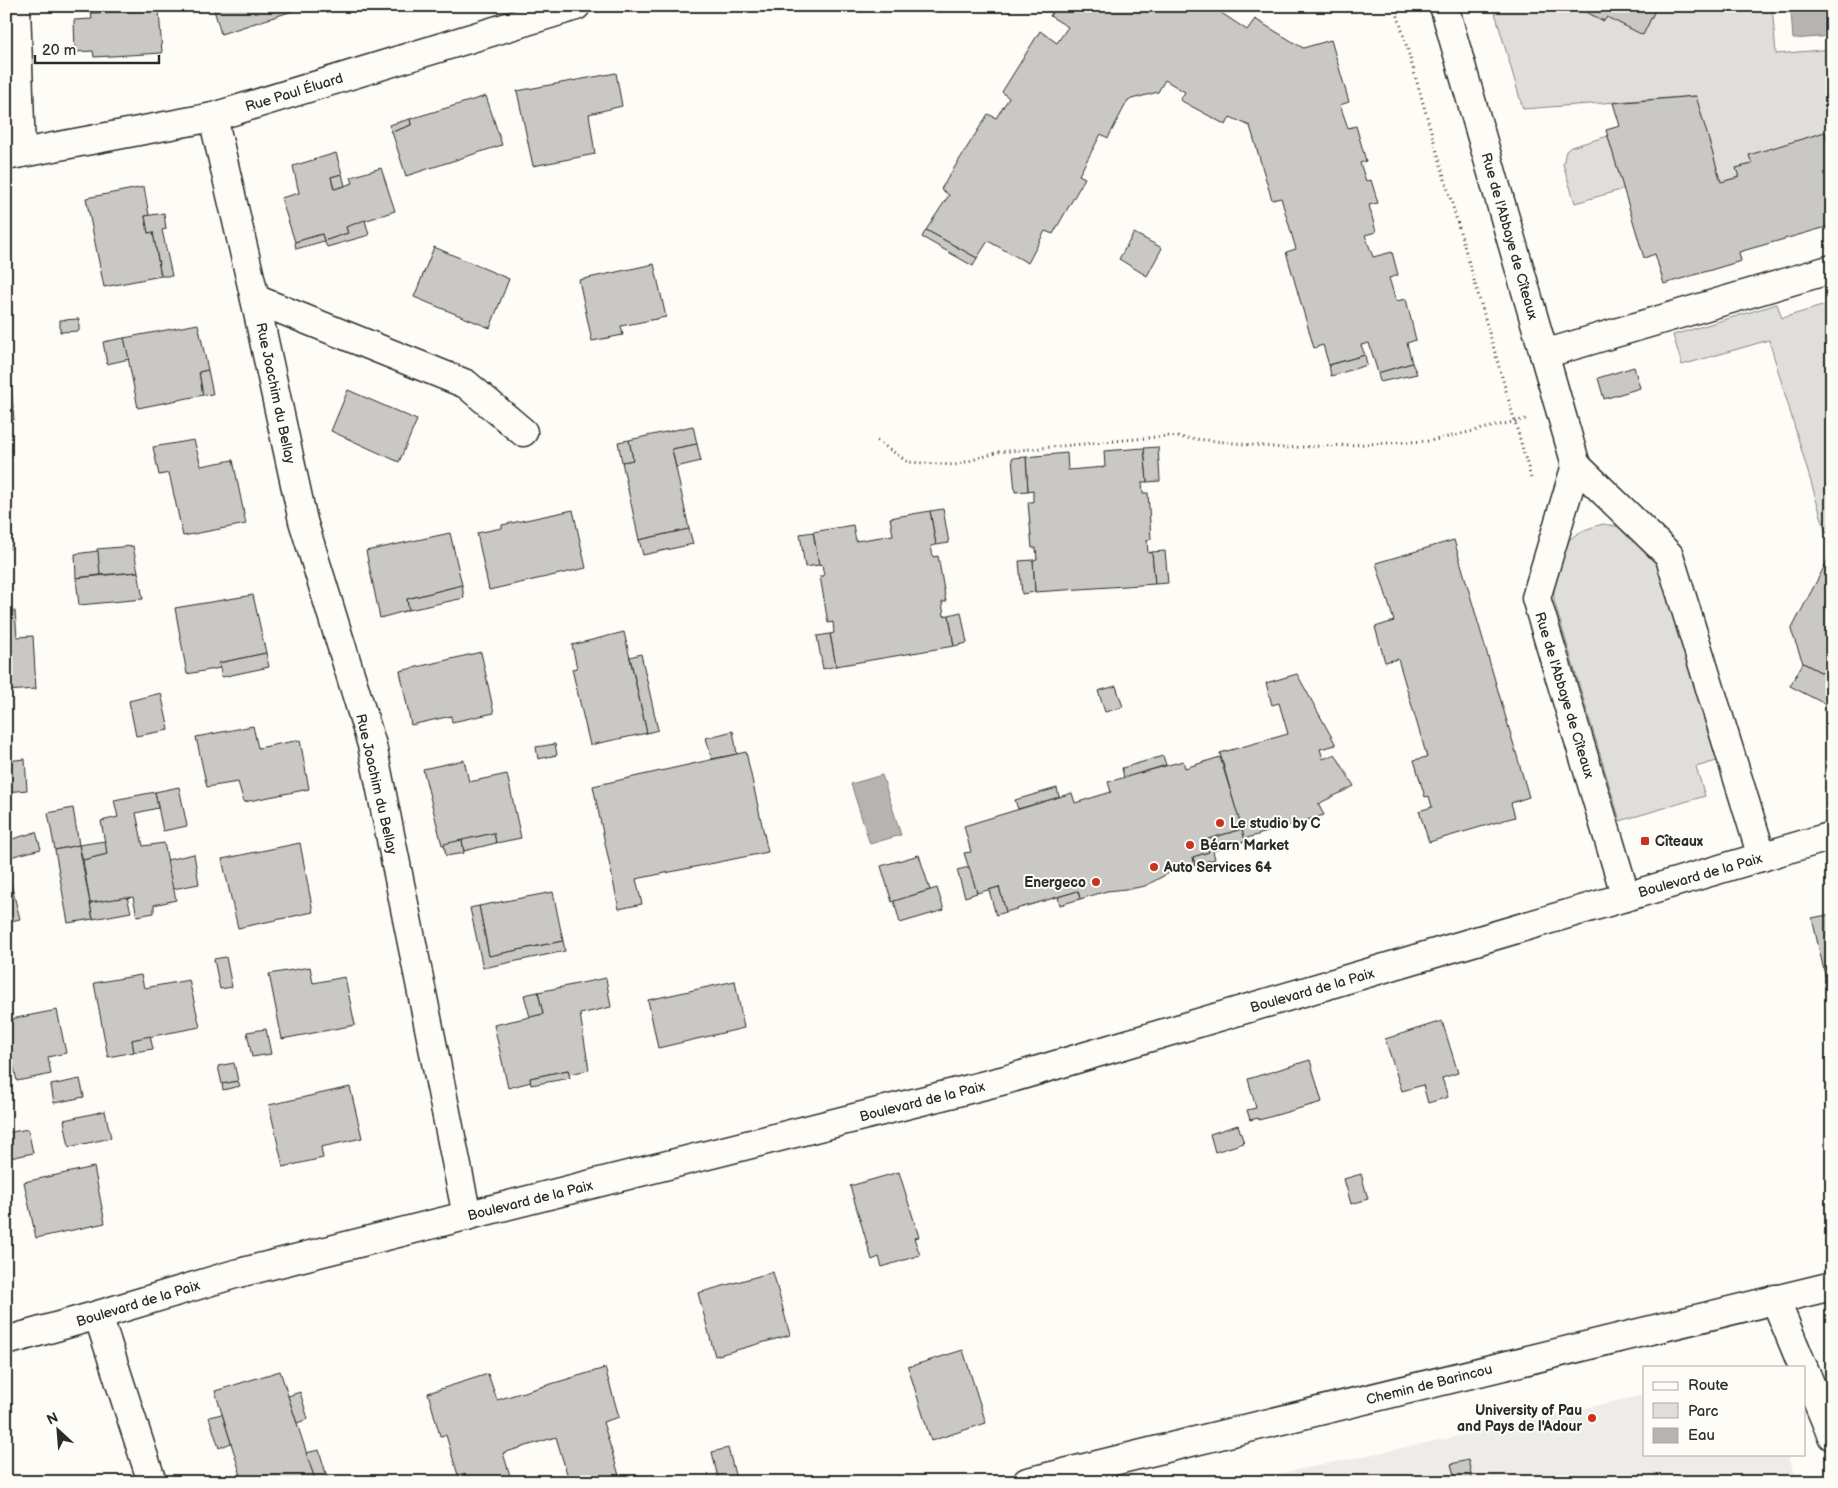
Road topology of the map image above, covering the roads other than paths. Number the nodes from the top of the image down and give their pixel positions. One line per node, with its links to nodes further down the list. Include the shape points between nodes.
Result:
1 (16, 6): 5 (street)
2 (576, 6): 4 (street, Rue Paul Éluard)
3 (1444, 6): 8 (street, Rue de l'Abbaye de Cîteaux)
4 (213, 117): 5 (street, Rue Paul Éluard); 7 (street, Rue Joachim du Bellay)
5 (13, 154)
6 (1832, 269): 8 (street)
7 (256, 299): 9 (street, Rue Joachim du Bellay, via 466,384); 14 (street, Rue Joachim du Bellay, via 303,521 372,745)
8 (1544, 354): 10 (street, Rue de l'Abbaye de Cîteaux)
9 (523, 432)
10 (1576, 465): 12 (street, Rue de l'Abbaye de Cîteaux, via 1668,555); 13 (street, Rue de l'Abbaye de Cîteaux, via 1536,598)
11 (1832, 836): 12 (street, Boulevard de la Paix)
12 (1762, 857): 13 (street, Boulevard de la Paix)
13 (1626, 896): 14 (street, Boulevard de la Paix, via 1005,1080)
14 (467, 1216): 17 (street, Boulevard de la Paix, via 235,1274)
15 (1832, 1286): 16 (street, Chemin de Barincou)
16 (1775, 1299): 19 (street); 23 (street, Chemin de Barincou)
17 (98, 1315): 18 (street, Boulevard de la Paix); 22 (street)
18 (6, 1341)
19 (1803, 1366)
20 (1806, 1373): 21 (street)
21 (1832, 1436)
22 (152, 1482)
23 (1027, 1482)

